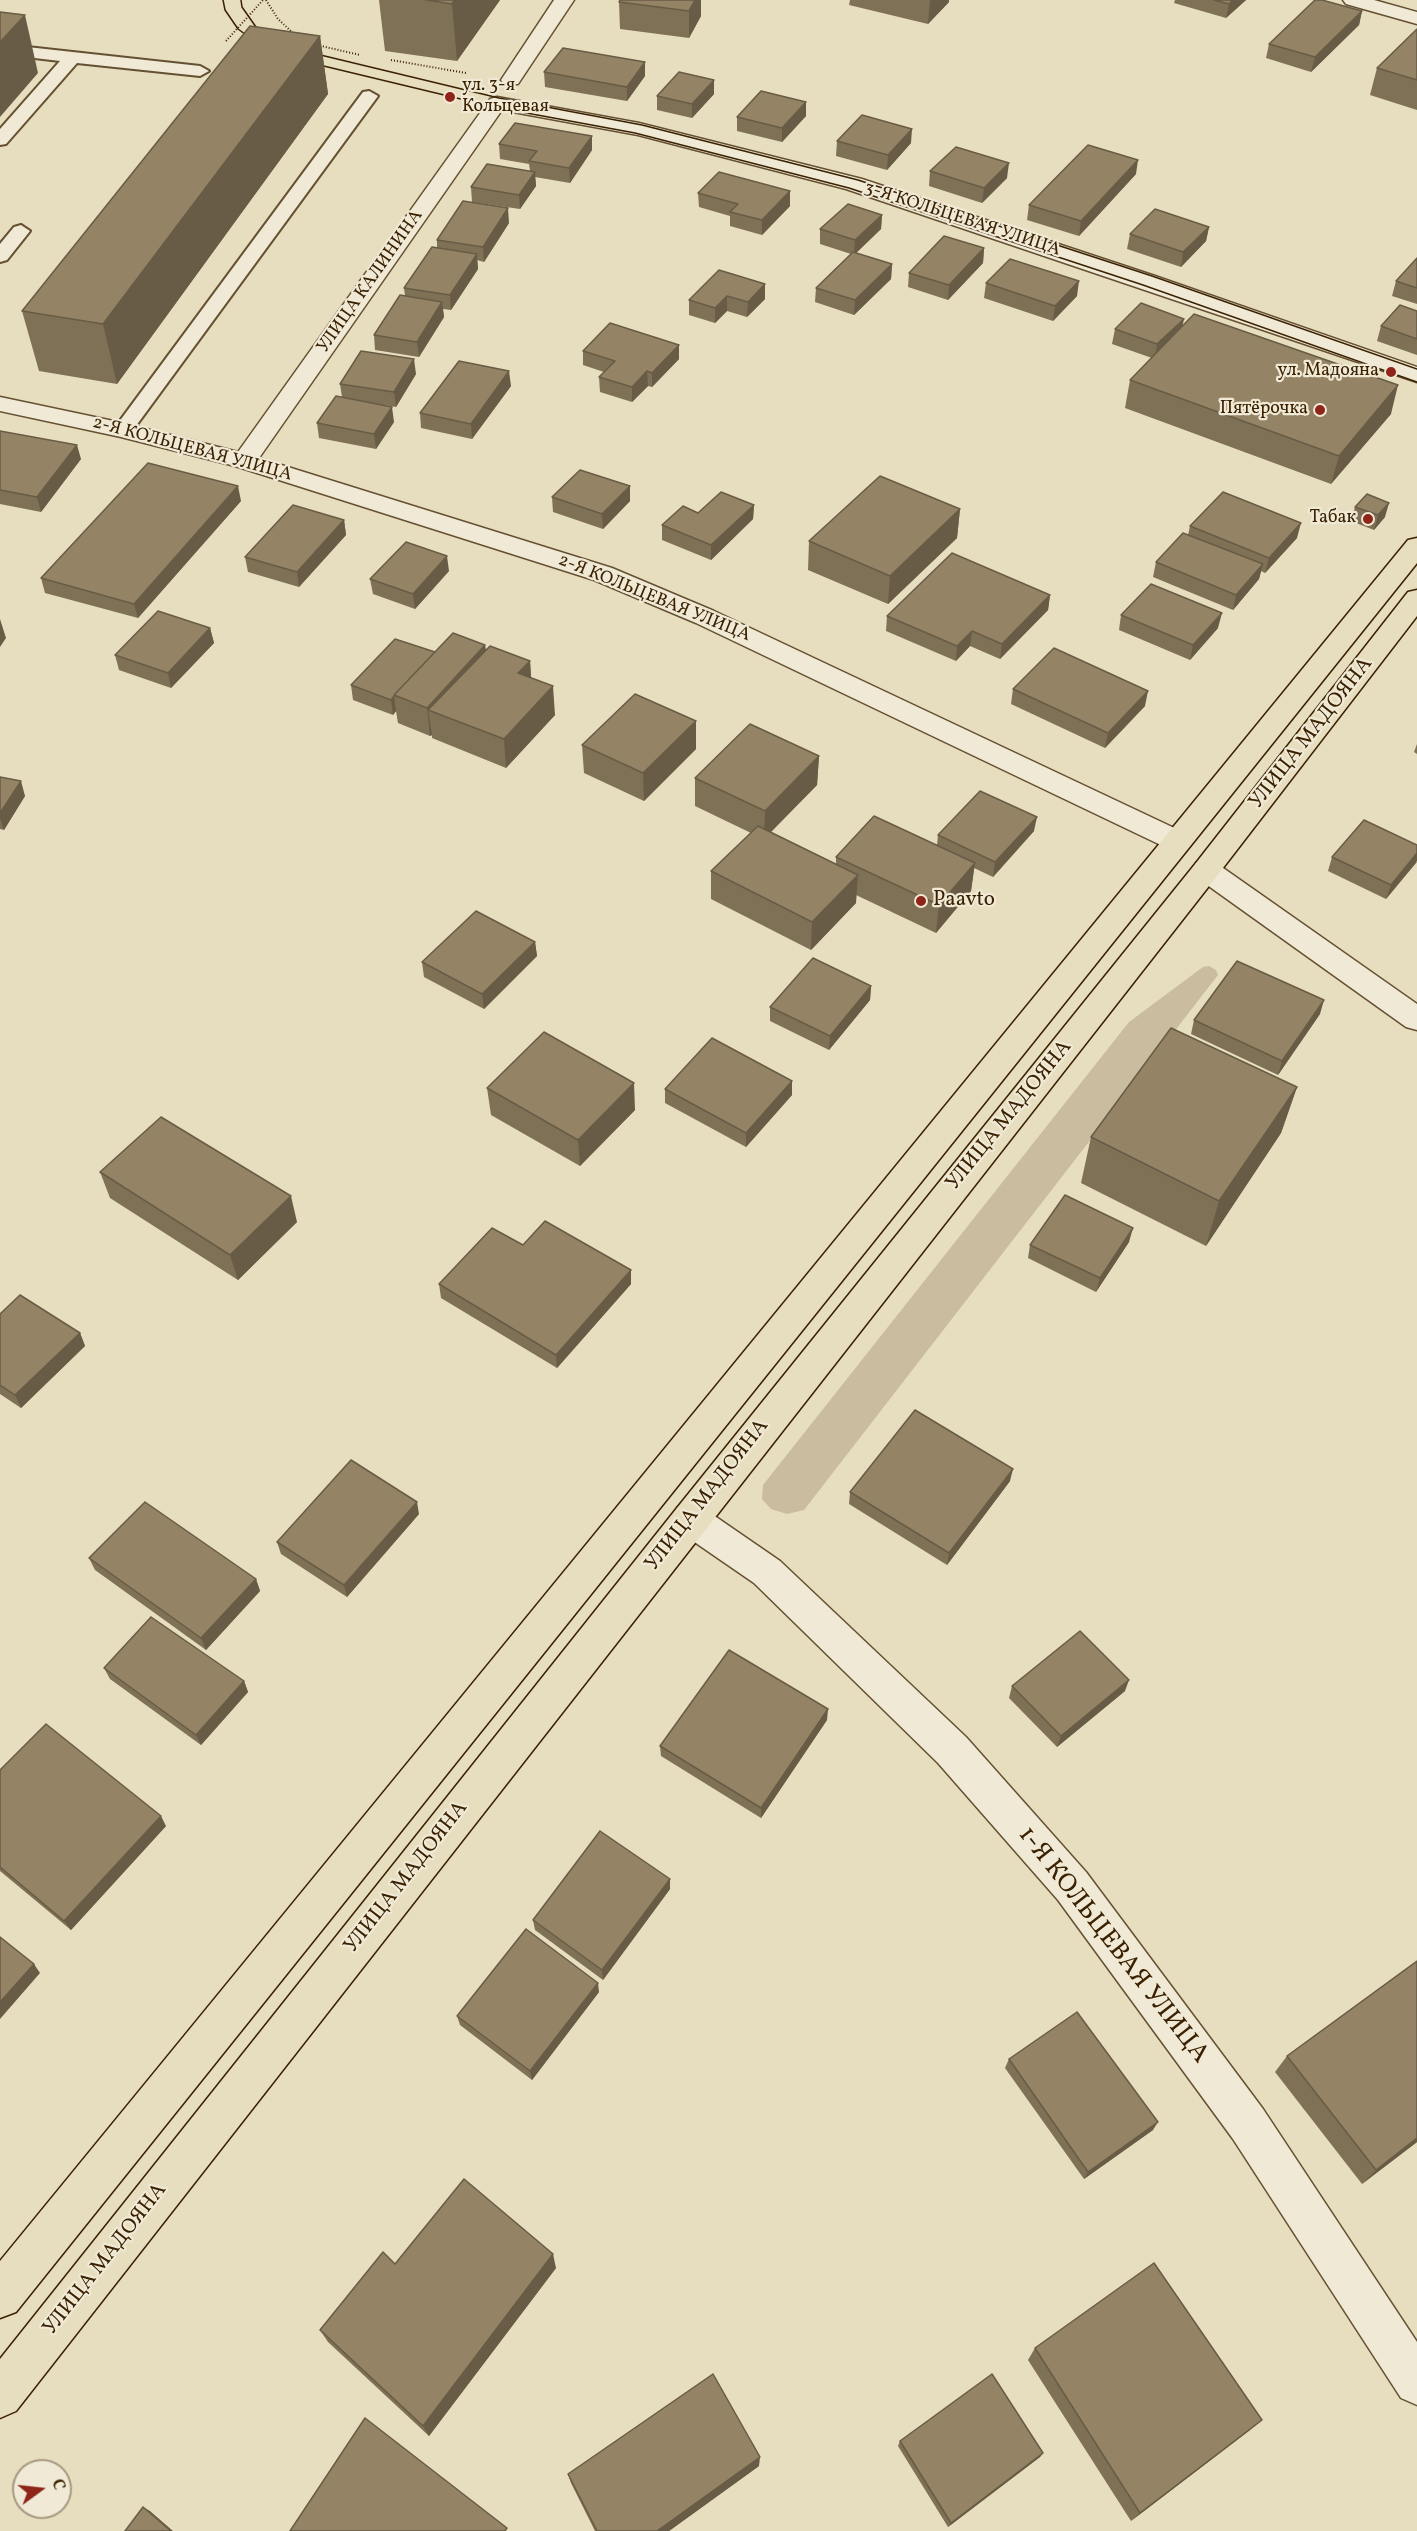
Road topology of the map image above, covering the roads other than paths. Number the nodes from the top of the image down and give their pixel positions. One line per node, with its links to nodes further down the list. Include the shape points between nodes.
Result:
1 (564, 0): 7 (street)
2 (1353, 0): 3 (street)
3 (1417, 18)
4 (0, 49): 5 (lane)
5 (73, 57): 6 (lane); 10 (lane)
6 (200, 71)
7 (512, 80)
8 (369, 96): 15 (lane)
9 (497, 103): 13 (street, 3-Я КОЛЬЦЕВАЯ УЛИЦА, via 639,129 854,184); 16 (street, УЛИЦА КАЛИНИНА)
10 (0, 140)
11 (21, 231): 12 (lane)
12 (0, 256)
13 (1417, 375)
14 (0, 404): 15 (street, 2-Я КОЛЬЦЕВАЯ УЛИЦА)
15 (123, 430): 16 (street, 2-Я КОЛЬЦЕВАЯ УЛИЦА)
16 (244, 461): 19 (street, 2-Я КОЛЬЦЕВАЯ УЛИЦА, via 603,574 705,617)
17 (1417, 546): 19 (main road, УЛИЦА МАДОЯНА)
18 (1417, 598): 20 (main road, УЛИЦА МАДОЯНА)
19 (1177, 841): 23 (main road, УЛИЦА МАДОЯНА)
20 (1206, 870): 21 (street); 22 (main road, УЛИЦА МАДОЯНА)
21 (1417, 1019)
22 (690, 1519): 24 (street, 1-Я КОЛЬЦЕВАЯ УЛИЦА, via 776,1580 952,1750 1072,1886 1248,2124); 25 (main road, УЛИЦА МАДОЯНА)
23 (0, 2296)
24 (1417, 2382)
25 (0, 2395)

